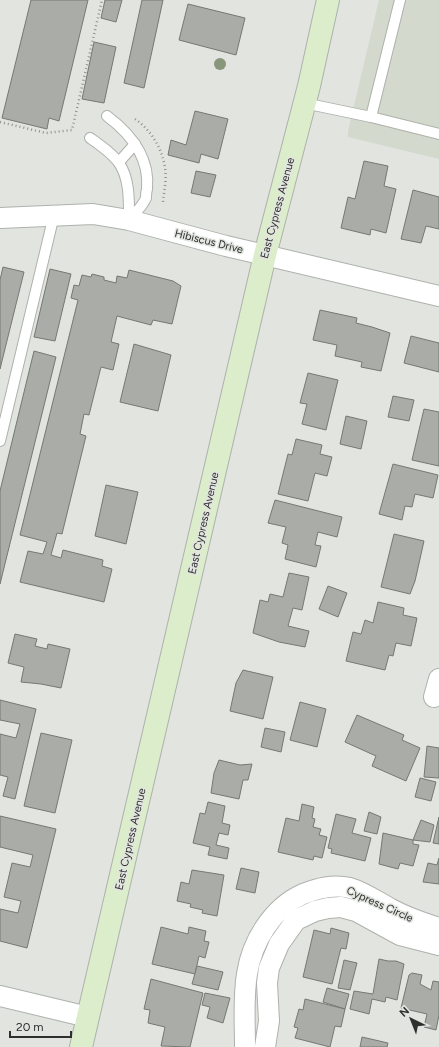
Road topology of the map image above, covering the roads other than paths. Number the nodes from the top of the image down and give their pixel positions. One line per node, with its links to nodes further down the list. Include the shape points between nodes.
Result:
1 (328, 0): 3 (main road, East Cypress Avenue)
2 (400, 0): 5 (lane)
3 (304, 103): 5 (lane); 13 (main road, East Cypress Avenue)
4 (108, 116): 8 (lane, via 120,125)
5 (371, 117): 6 (lane)
6 (439, 134)
7 (90, 138): 9 (lane)
8 (135, 144): 9 (lane); 12 (lane, via 145,162 148,179 146,199)
9 (119, 162): 12 (lane, via 129,195)
10 (54, 215): 11 (street, Hibiscus Drive); 12 (street, Hibiscus Drive, via 94,214); 15 (lane)
11 (0, 218)
12 (129, 220): 13 (street, Hibiscus Drive)
13 (265, 255): 14 (street, Hibiscus Drive); 19 (main road, East Cypress Avenue)
14 (439, 296)
15 (0, 441)
16 (439, 928): 21 (street, Cypress Circle, via 393,910 350,888 326,886 297,897 285,905 266,926 252,956 247,973)
17 (439, 945): 22 (street, Cypress Circle, via 400,935 356,911 341,907 315,910 296,920 279,944 269,968 269,1021)
18 (0, 996): 19 (street)
19 (88, 1017): 20 (main road, East Cypress Avenue)
20 (81, 1047)
21 (245, 1047)
22 (265, 1047)

